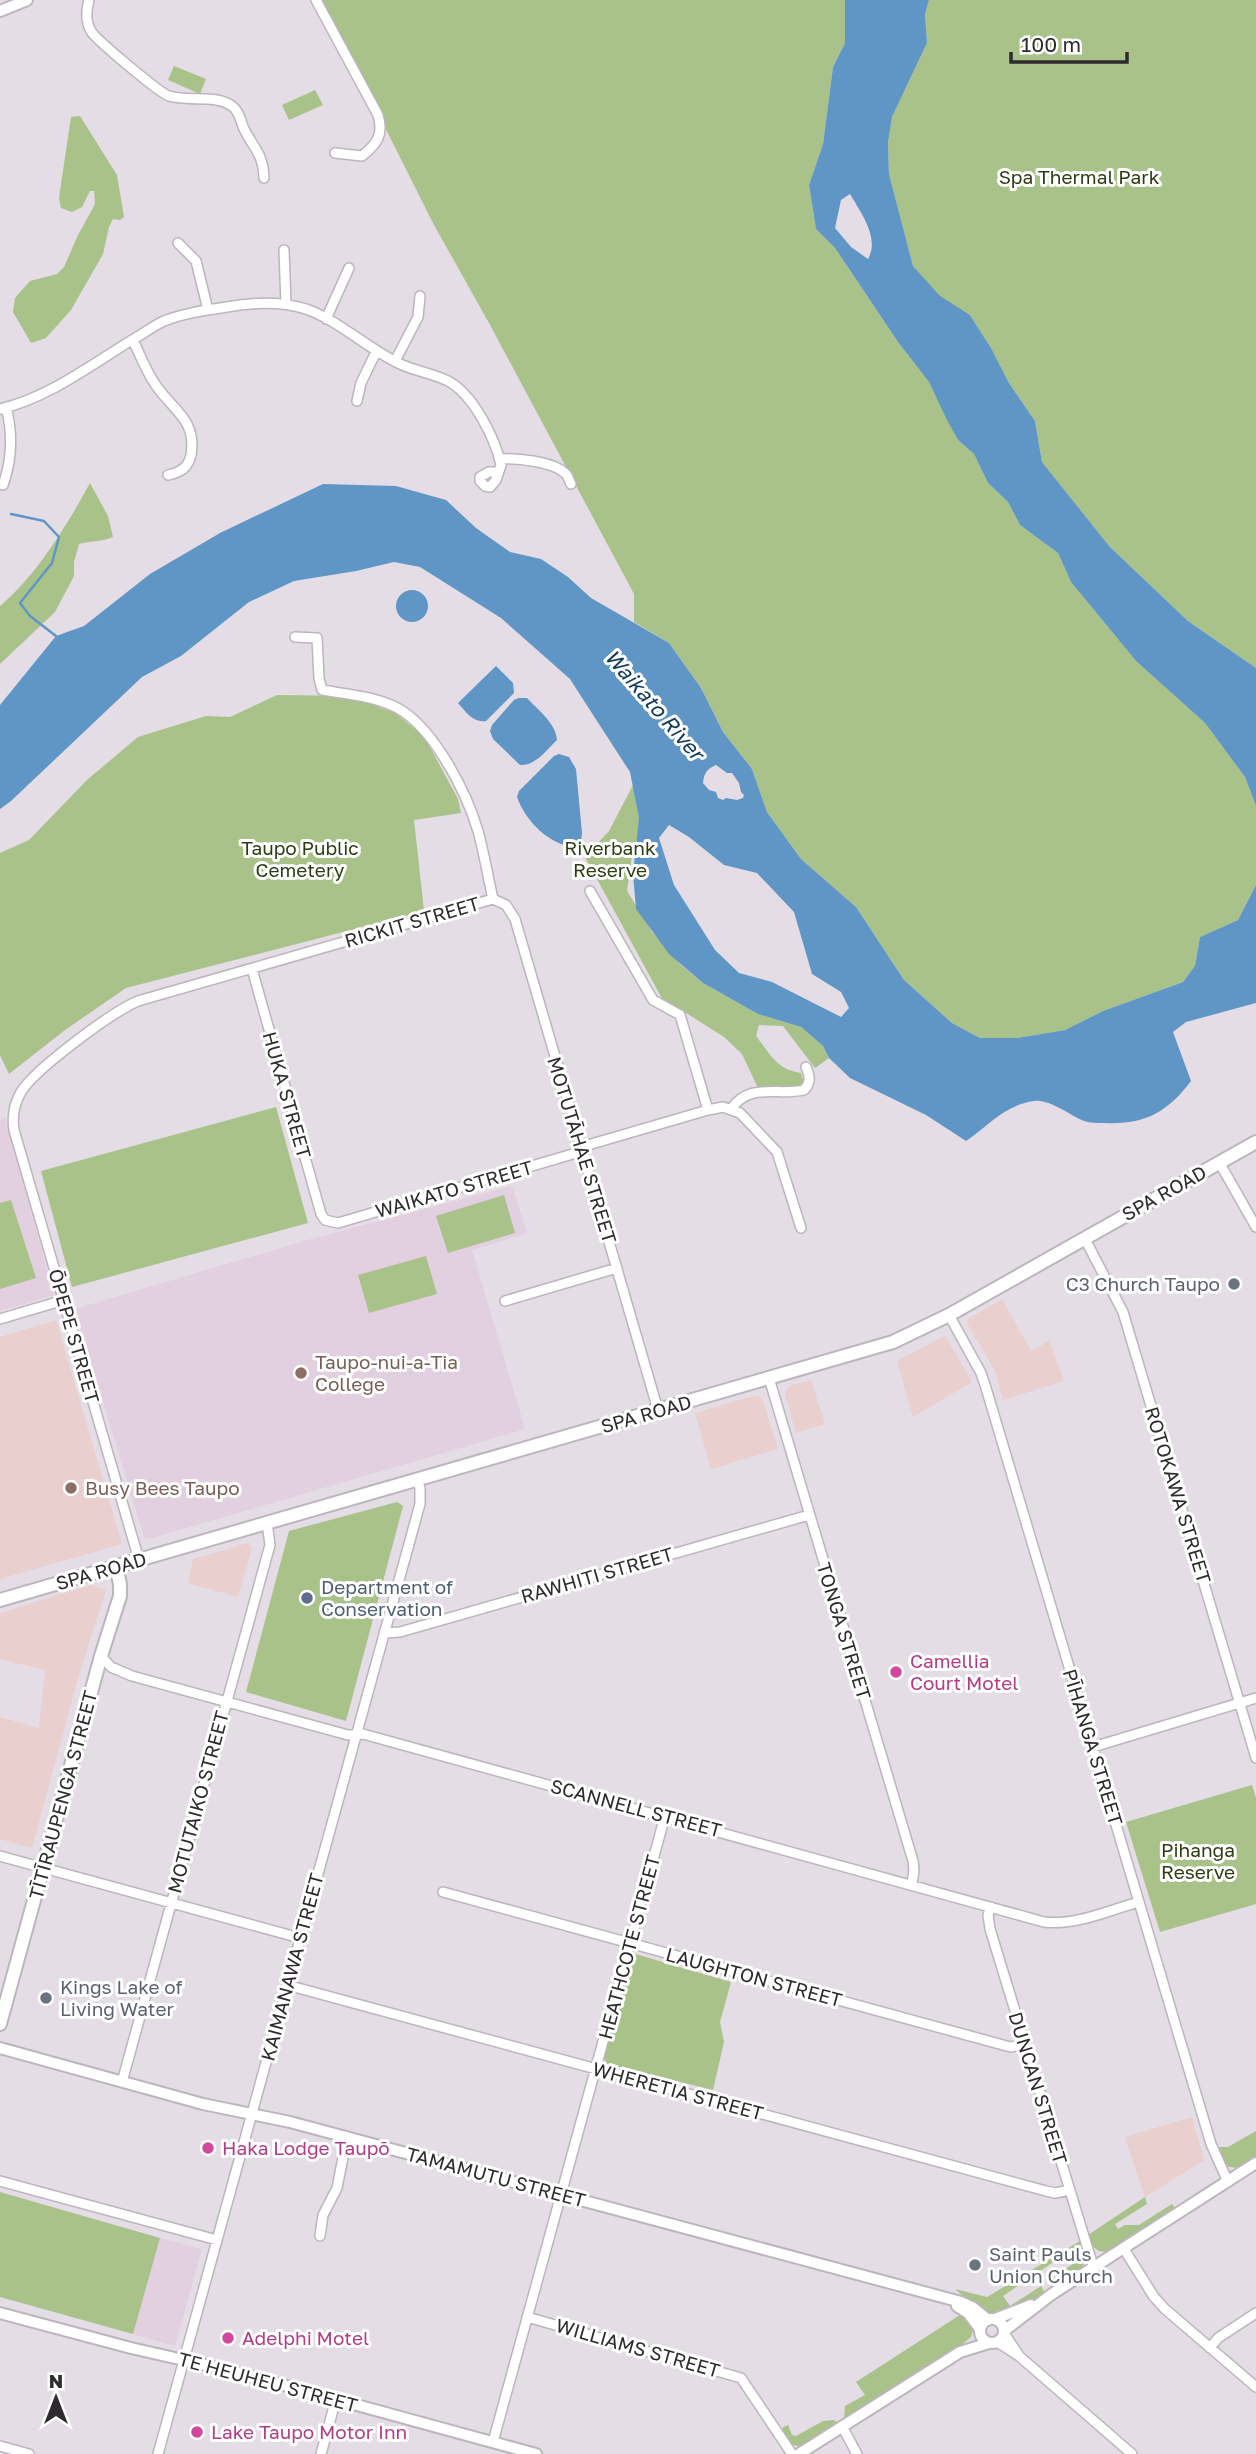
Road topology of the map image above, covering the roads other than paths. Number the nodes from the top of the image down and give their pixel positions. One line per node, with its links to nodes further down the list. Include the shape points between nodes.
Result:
1 (27, 0): 4 (street)
2 (89, 0): 6 (street, via 86,20 96,40 156,89 182,99 221,100 238,111 259,152)
3 (316, 0): 5 (street, via 381,125 379,139 362,156)
4 (0, 11)
5 (335, 153)
6 (264, 178)
7 (178, 243): 12 (street, via 196,261)
8 (284, 250): 11 (street)
9 (349, 268): 13 (street)
10 (420, 296): 16 (street, via 418,317)
11 (286, 304): 12 (street); 13 (street)
12 (208, 310): 14 (street, via 163,322)
13 (326, 318): 15 (street)
14 (133, 340): 18 (street, via 54,387); 21 (street, via 155,384 191,432 190,461 182,471)
15 (376, 352): 16 (street); 17 (street)
16 (395, 361): 19 (street, via 460,388 477,410)
17 (357, 401)
18 (3, 408): 23 (street, via 11,442)
19 (500, 459): 20 (street); 22 (street, via 528,459 566,474)
20 (498, 472)
21 (168, 475)
22 (571, 484)
23 (3, 485)
24 (295, 637): 26 (street, RICKIT STREET, via 317,639 322,690 392,705 429,735 470,810)
25 (590, 891): 30 (street, via 653,1000 680,1015)
26 (493, 899): 27 (street, RICKIT STREET); 33 (street, MOTUTĀHAE STREET, via 506,905 514,919)
27 (251, 969): 31 (street, RICKIT STREET, via 124,1007 36,1074); 35 (street, HUKA STREET)
28 (806, 1067): 29 (street, via 809,1075 804,1090 744,1095)
29 (731, 1109): 30 (street, WAIKATO STREET); 37 (street, via 745,1117 777,1152)
30 (708, 1110): 33 (street, WAIKATO STREET)
31 (14, 1112): 40 (street, ŌPEPE STREET, via 14,1130)
32 (1256, 1142): 34 (main road, SPA ROAD)
33 (582, 1149): 35 (street, WAIKATO STREET, via 338,1223); 39 (street, MOTUTĀHAE STREET)
34 (1219, 1162): 36 (street); 38 (main road, SPA ROAD)
35 (325, 1220)
36 (1256, 1227)
37 (801, 1228)
38 (1084, 1239): 42 (main road, SPA ROAD); 58 (street, ROTOKAWA STREET, via 1124,1312)
39 (617, 1268): 41 (street); 45 (street, MOTUTĀHAE STREET)
40 (64, 1300): 43 (street); 49 (street, ŌPEPE STREET)
41 (505, 1301)
42 (949, 1315): 44 (main road, SPA ROAD, via 893,1342); 60 (street, PĪHANGA STREET, via 981,1373)
43 (0, 1319)
44 (769, 1378): 45 (main road, SPA ROAD); 47 (street, TONGA STREET)
45 (658, 1410): 46 (main road, SPA ROAD)
46 (417, 1480): 48 (main road, SPA ROAD); 52 (street, KAIMANAWA STREET, via 420,1504)
47 (809, 1514): 52 (street, RAWHITI STREET); 65 (street, TONGA STREET, via 913,1861)
48 (267, 1523): 49 (main road, SPA ROAD); 57 (street, MOTUTAIKO STREET, via 270,1545)
49 (139, 1560): 50 (main road, SPA ROAD)
50 (116, 1567): 51 (main road, SPA ROAD); 53 (main road, TĪTĪRAUPENGA STREET, via 120,1595)
51 (0, 1600)
52 (384, 1633): 59 (street, KAIMANAWA STREET)
53 (101, 1656): 54 (main road, TĪTĪRAUPENGA STREET); 55 (street, SCANNELL STREET, via 111,1667)
54 (96, 1675): 55 (street, SCANNELL STREET); 64 (main road, TĪTĪRAUPENGA STREET)
55 (132, 1676): 57 (street, SCANNELL STREET)
56 (1256, 1698): 58 (street)
57 (225, 1702): 59 (street, SCANNELL STREET); 68 (street, MOTUTAIKO STREET)
58 (1240, 1703): 60 (street); 61 (street, ROTOKAWA STREET)
59 (356, 1734): 62 (street, SCANNELL STREET); 70 (street, KAIMANAWA STREET)
60 (1093, 1746): 67 (street, PĪHANGA STREET)
61 (1256, 1758)
62 (665, 1816): 65 (street, SCANNELL STREET); 71 (street, HEATHCOTE STREET)
63 (0, 1856): 64 (street)
64 (43, 1868): 68 (street); 73 (main road, TĪTĪRAUPENGA STREET)
65 (912, 1884): 69 (street, SCANNELL STREET)
66 (443, 1892): 71 (street, LAUGHTON STREET)
67 (1139, 1902): 69 (street, SCANNELL STREET, via 1057,1924); 82 (street, PĪHANGA STREET, via 1211,2144)
68 (171, 1903): 70 (street); 77 (street, MOTUTAIKO STREET)
69 (991, 1907): 74 (street, DUNCAN STREET, via 990,1929)
70 (300, 1938): 72 (street, KAIMANAWA STREET)
71 (630, 1943): 74 (street, LAUGHTON STREET, via 1003,2045); 76 (street, HEATHCOTE STREET)
72 (287, 1985): 76 (street, WHERETIA STREET); 78 (street, KAIMANAWA STREET)
73 (0, 2024)
74 (1025, 2044): 83 (street, DUNCAN STREET)
75 (0, 2048): 77 (street, TAMAMUTU STREET)
76 (595, 2068): 83 (street, WHERETIA STREET, via 1046,2191); 84 (street, HEATHCOTE STREET)
77 (122, 2082): 78 (street, TAMAMUTU STREET)
78 (252, 2114): 79 (street, TAMAMUTU STREET); 86 (street, KAIMANAWA STREET)
79 (347, 2137): 84 (street, TAMAMUTU STREET); 85 (street, via 337,2188 323,2215)
80 (1256, 2163): 82 (street)
81 (0, 2181): 86 (street)
82 (1228, 2182): 87 (street)
83 (1070, 2190): 88 (street, DUNCAN STREET)
84 (560, 2195): 92 (street, HEATHCOTE STREET); 93 (street, TAMAMUTU STREET, via 950,2300 972,2307)
85 (320, 2236)
86 (217, 2240): 97 (street, KAIMANAWA STREET)
87 (1124, 2249): 88 (street); 95 (street, via 1154,2297)
88 (1094, 2269): 89 (street)
89 (1043, 2300): 93 (street); 94 (street)
90 (0, 2313): 97 (street, TE HEUHEU STREET)
91 (1256, 2313): 95 (street)
92 (527, 2316): 101 (street, HEATHCOTE STREET); 107 (street, WILLIAMS STREET, via 741,2378)
93 (986, 2325): 94 (street, via 982,2338); 94 (street, via 1002,2324); 96 (street)
94 (998, 2337): 96 (street); 110 (street)
95 (1210, 2348): 98 (street)
96 (960, 2352): 100 (street)
97 (185, 2360): 99 (street, TE HEUHEU STREET); 104 (street, KAIMANAWA STREET)
98 (1256, 2387)
99 (336, 2399): 101 (street, TE HEUHEU STREET); 105 (street)
100 (842, 2427): 108 (street); 109 (street)
101 (493, 2442): 106 (street, TE HEUHEU STREET)
102 (0, 2446): 103 (street)
103 (29, 2454)
104 (158, 2454)
105 (321, 2454)
106 (536, 2454)
107 (792, 2454)
108 (799, 2454)
109 (857, 2454)
110 (1132, 2454)

